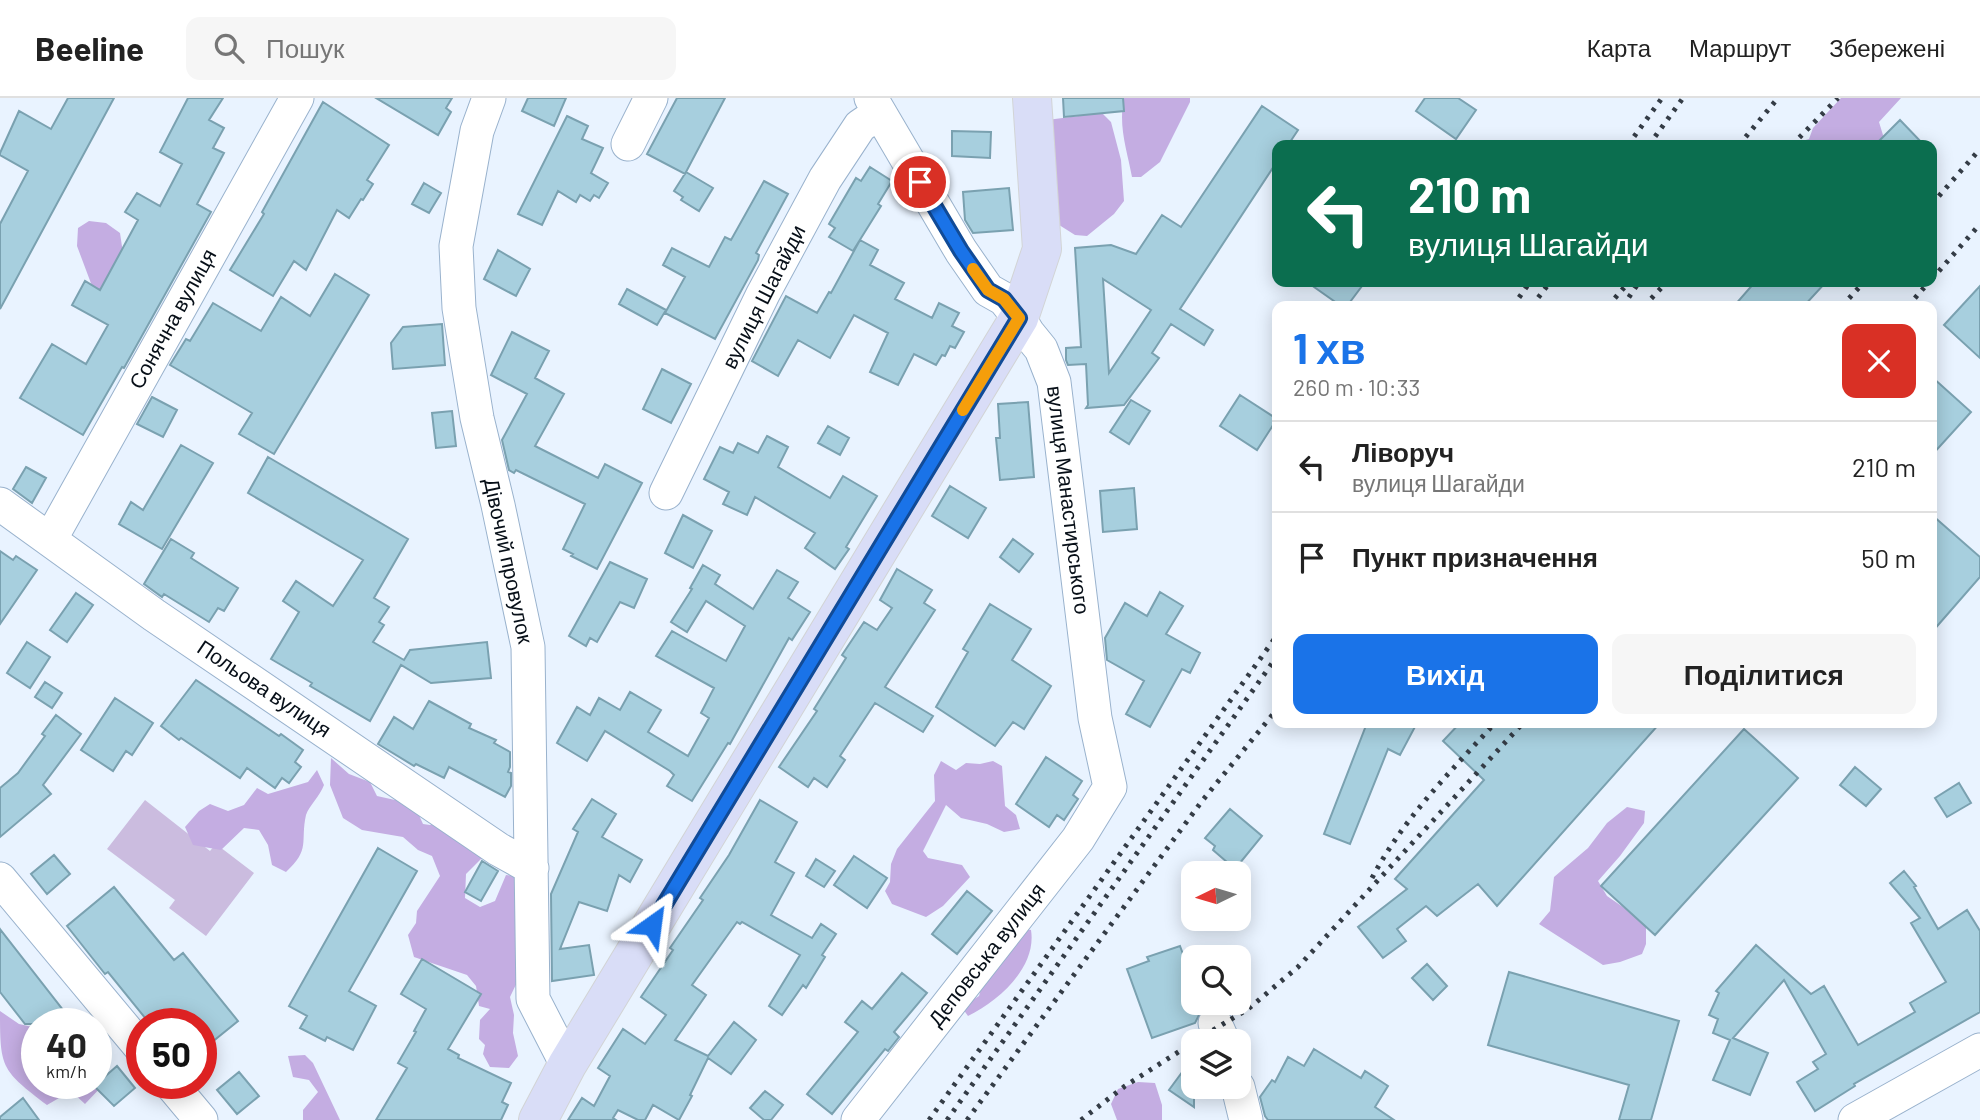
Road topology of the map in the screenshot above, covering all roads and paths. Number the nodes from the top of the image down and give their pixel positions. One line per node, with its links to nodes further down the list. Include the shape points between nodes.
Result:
1 (297, 98): 10 (street, Сонячна вулиця)
2 (489, 98): 12 (street, Дівочий провулок, via 477,131 456,246 459,308 477,418 528,646)
3 (651, 98): 6 (street)
4 (1032, 98): 7 (main road, via 1042,249)
5 (875, 105): 7 (street, вулиця Шагайди, via 961,251 988,290 1004,299); 8 (street, вулиця Шагайди, via 825,179 763,294)
6 (628, 144)
7 (1019, 318): 11 (street, вулиця Манастирського, via 1041,349 1055,382 1095,718); 16 (main road)
8 (666, 493)
9 (0, 503): 10 (street, Польова вулиця)
10 (50, 540): 12 (street, Польова вулиця)
11 (1110, 787): 21 (street, Деповська вулиця, via 1078,839)
12 (532, 868): 16 (street, Дівочий провулок, via 534,999)
13 (0, 879): 14 (street)
14 (126, 1030)
15 (1980, 1050): 23 (street)
16 (567, 1065): 20 (main road)
17 (183, 1099): 19 (street)
18 (1241, 1099): 22 (street)
19 (201, 1120)
20 (538, 1120)
21 (858, 1120)
22 (1246, 1120)
23 (1855, 1120)

